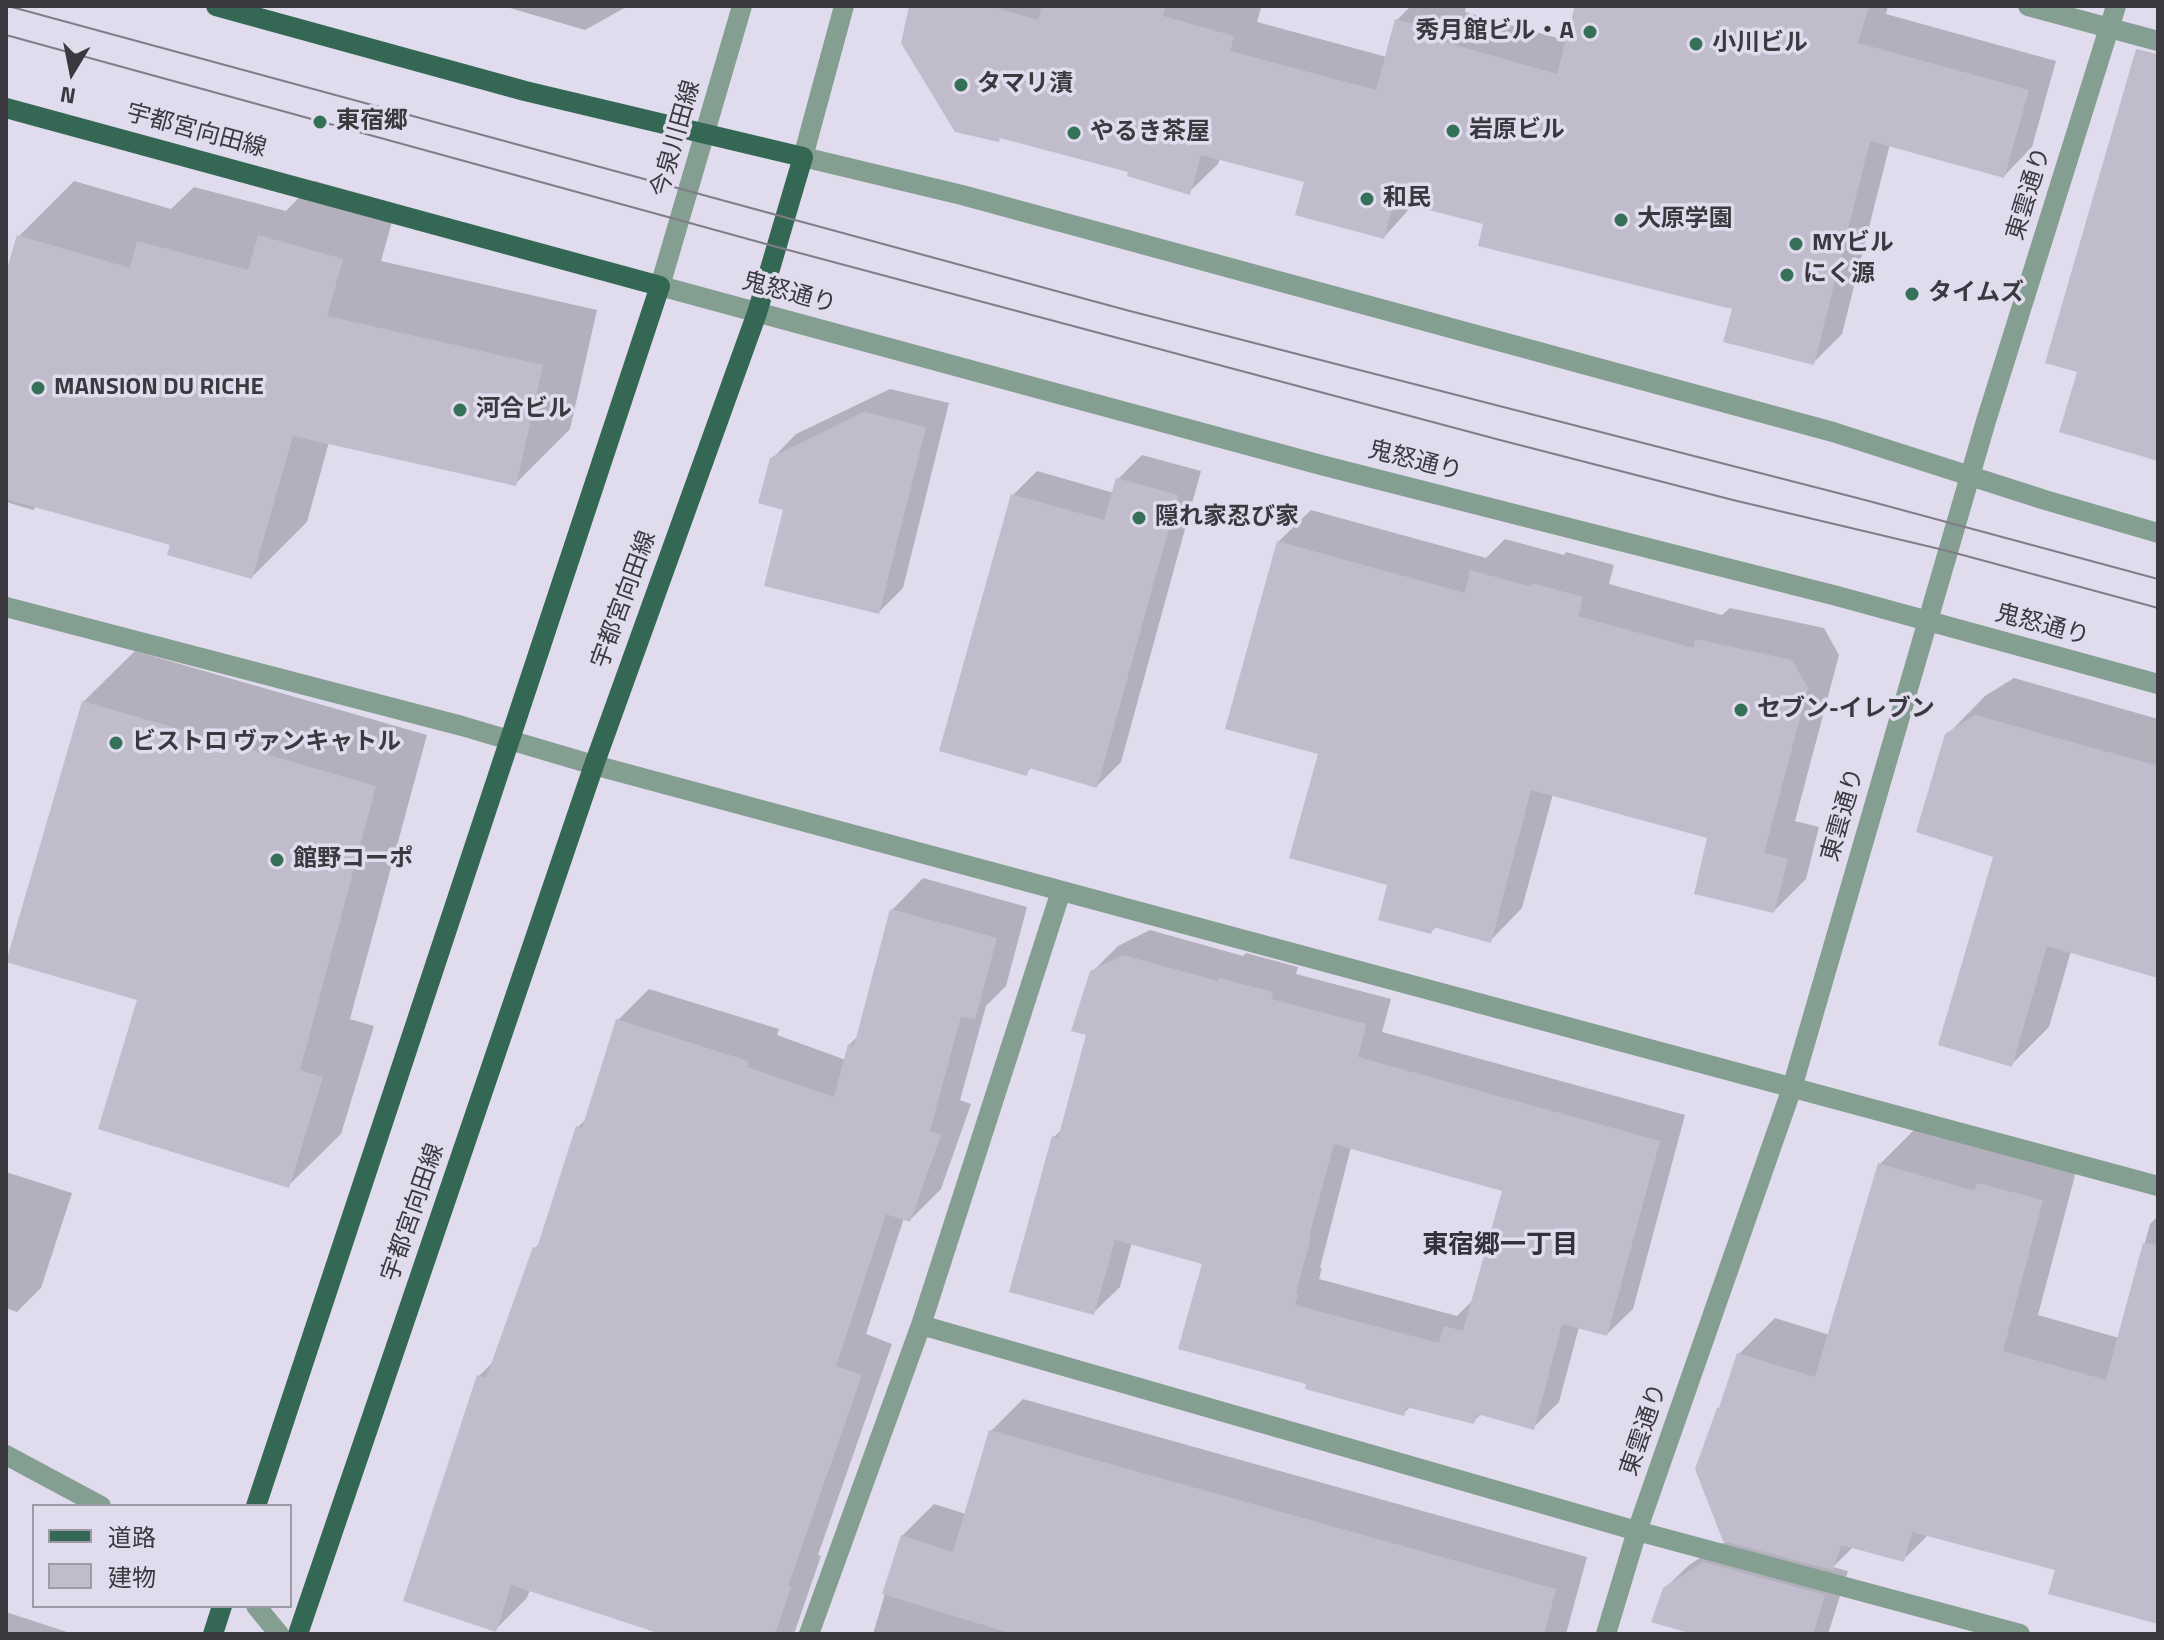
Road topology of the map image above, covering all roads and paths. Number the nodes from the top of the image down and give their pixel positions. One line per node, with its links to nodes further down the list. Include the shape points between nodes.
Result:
1 (216, 6): 9 (main road, via 525,91)
2 (742, 6): 9 (street, 今泉川田線)
3 (844, 6): 10 (street)
4 (2028, 6): 6 (street)
5 (2116, 6): 6 (street, 東雲通り)
6 (2109, 28): 7 (street); 13 (street, 東雲通り)
7 (2158, 41)
8 (6, 108): 11 (main road, 宇都宮向田線)
9 (706, 134): 10 (main road); 11 (street, 今泉川田線)
10 (803, 157): 12 (main road, 宇都宮向田線); 13 (street, via 977,199 1772,416)
11 (660, 286): 12 (street, 鬼怒通り); 18 (main road)
12 (757, 313): 16 (street, 鬼怒通り); 19 (main road, 宇都宮向田線)
13 (1970, 476): 14 (street); 16 (street, 東雲通り)
14 (2158, 533)
15 (7, 612): 18 (street)
16 (1929, 621): 17 (street, 鬼怒通り); 21 (street, 東雲通り)
17 (2158, 684)
18 (511, 739): 19 (street); 26 (main road)
19 (594, 765): 20 (street); 32 (main road, 宇都宮向田線)
20 (1061, 891): 21 (street); 23 (street)
21 (1792, 1088): 22 (street); 27 (street, 東雲通り)
22 (2158, 1186)
23 (921, 1325): 27 (street); 33 (street)
24 (6, 1455): 25 (street)
25 (97, 1504)
26 (257, 1504)
27 (1637, 1531): 34 (street, 東雲通り); 35 (street)
28 (221, 1608): 30 (main road)
29 (258, 1608): 31 (street)
30 (213, 1634)
31 (279, 1634)
32 (298, 1634)
33 (809, 1634)
34 (1606, 1634)
35 (2020, 1634)

